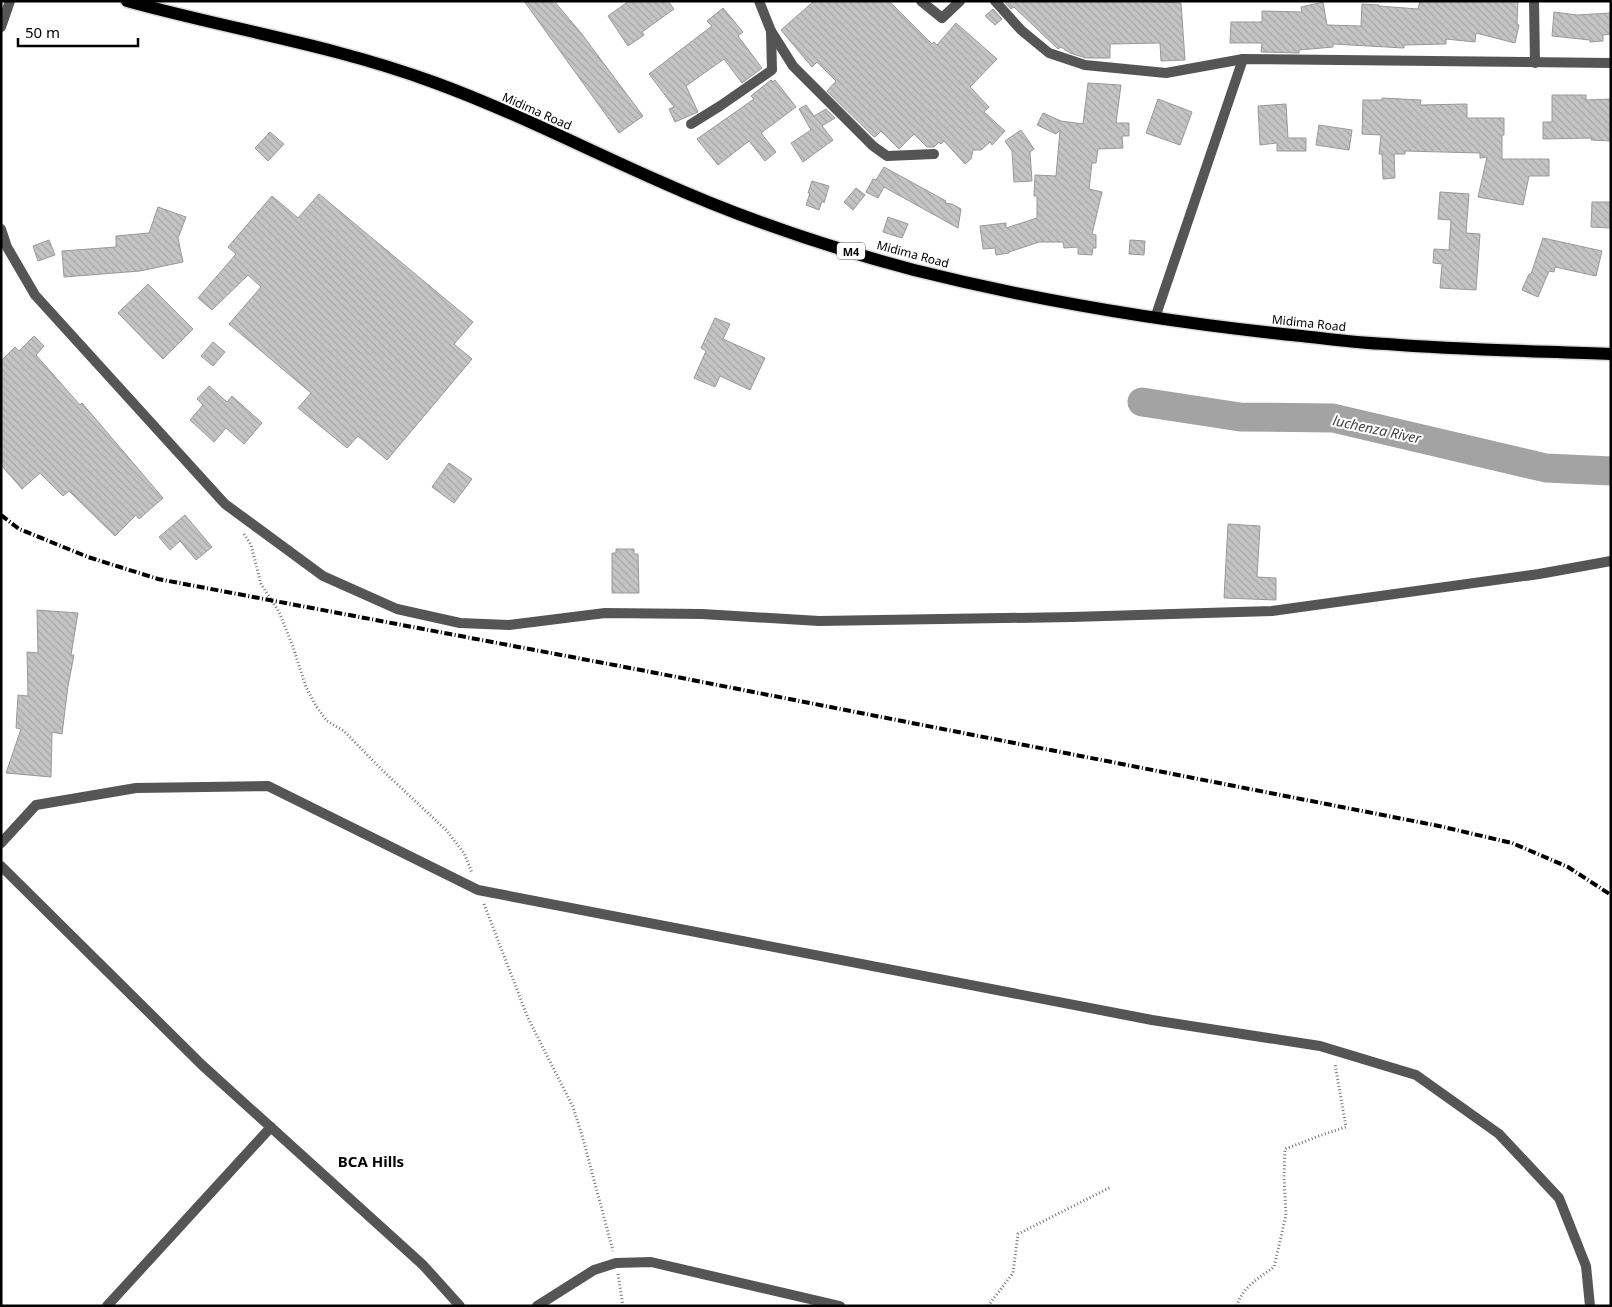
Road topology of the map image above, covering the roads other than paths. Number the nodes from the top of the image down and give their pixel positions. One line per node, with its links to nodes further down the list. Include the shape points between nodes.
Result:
1 (10, 1): 8 (street)
2 (126, 1): 16 (main road, Midima Road / M4, via 360,58 433,82 661,182 806,238 912,269 1027,296)
3 (759, 1): 9 (street)
4 (921, 1): 5 (street, via 942,18)
5 (960, 1)
6 (995, 1): 10 (street, via 1049,54 1085,65 1166,73)
7 (1534, 1): 11 (street)
8 (1, 27)
9 (771, 31): 13 (street, via 772,70); 14 (street, via 793,66 873,146 887,156)
10 (1243, 59): 11 (street); 16 (street)
11 (1535, 63): 12 (street)
12 (1611, 63)
13 (691, 124)
14 (934, 154)
15 (1, 230): 18 (street, via 7,248 34,295 225,504 323,576 397,610 460,623 509,625 605,613 702,614 819,621 1272,611)
16 (1155, 318): 17 (main road, Midima Road / M4, via 1386,344)
17 (1611, 354)
18 (1611, 561)
19 (1, 843): 26 (street, via 36,805 136,788 268,786 478,890 1152,1020 1332,1049 1416,1075 1499,1134 1559,1198 1586,1266)
20 (1, 866): 21 (street, via 202,1065)
21 (271, 1127): 22 (street); 23 (street, via 423,1265)
22 (107, 1306)
23 (460, 1306)
24 (537, 1306): 25 (street, via 594,1270 616,1262 651,1262)
25 (840, 1306)
26 (1590, 1306)

